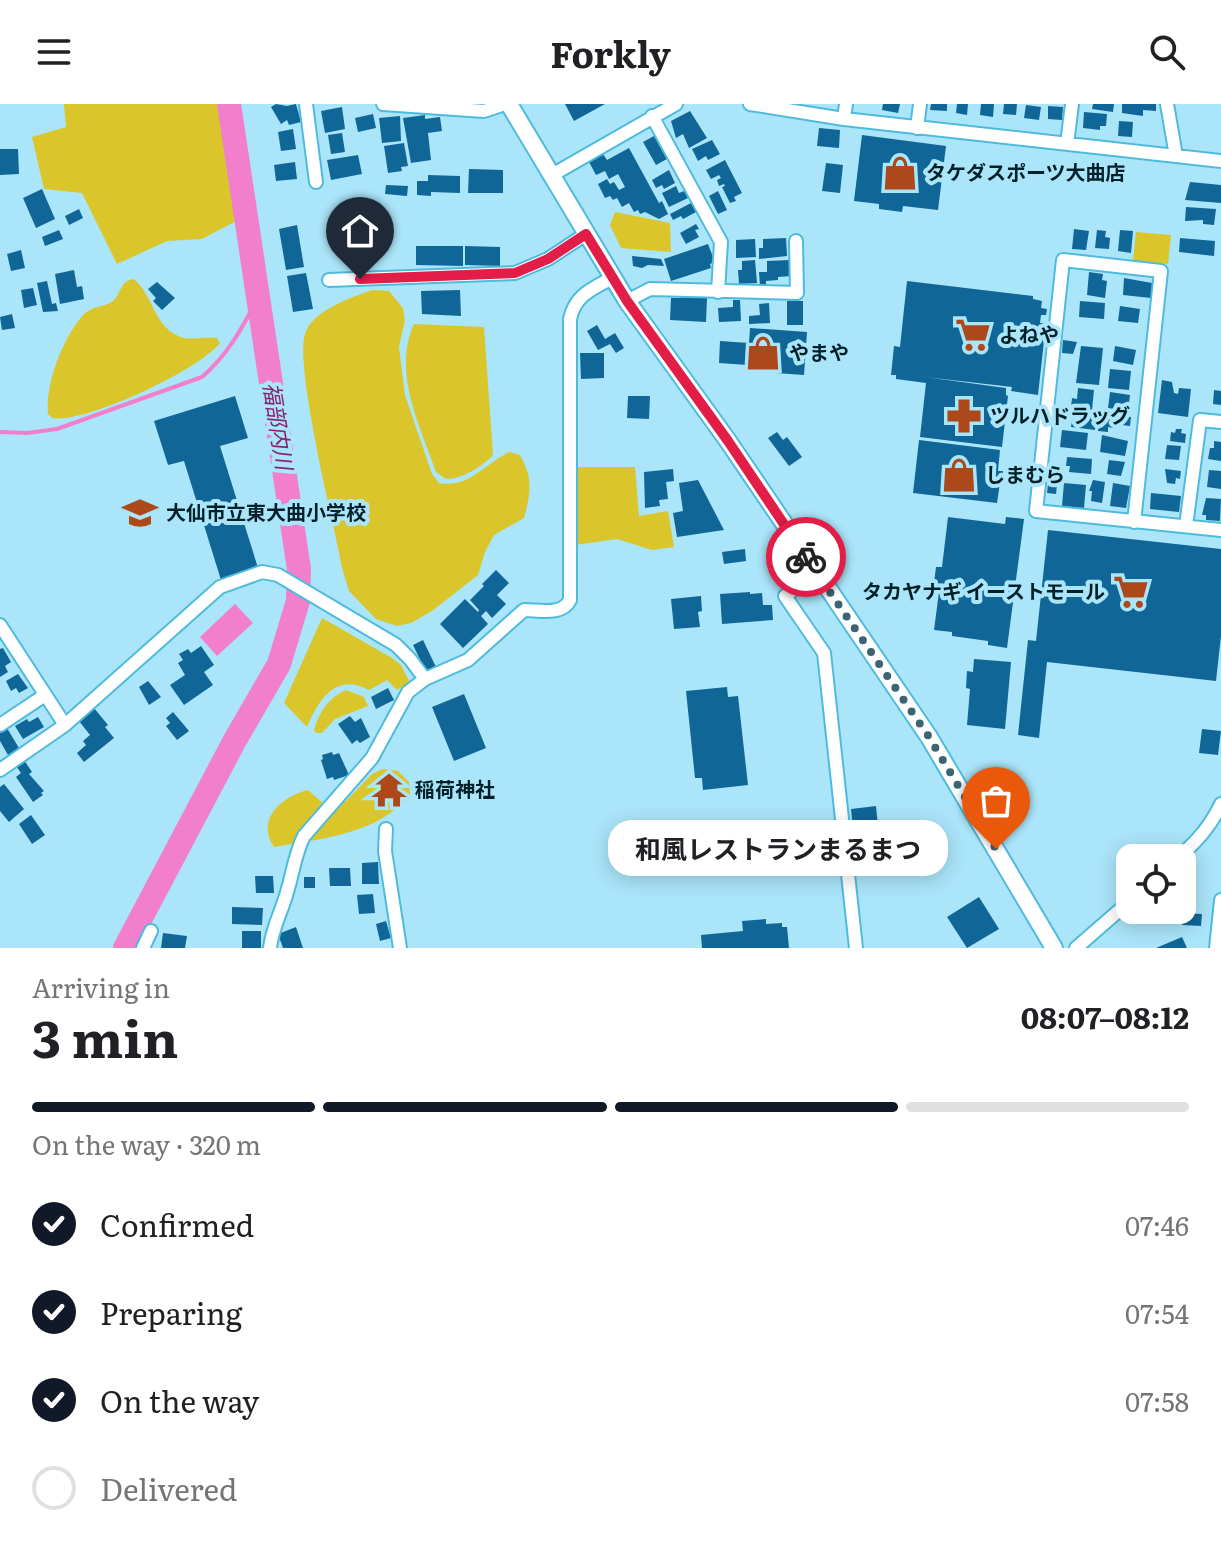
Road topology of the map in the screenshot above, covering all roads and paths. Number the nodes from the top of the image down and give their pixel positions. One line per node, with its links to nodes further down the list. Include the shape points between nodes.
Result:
1 (306, 104): 18 (street)
2 (383, 104): 3 (street, via 484,111)
3 (507, 104): 17 (main road)
4 (676, 104): 11 (street)
5 (750, 104): 10 (street)
6 (846, 104): 12 (street)
7 (920, 104): 13 (street)
8 (1072, 104): 14 (street)
9 (1167, 104): 15 (street)
10 (779, 107): 12 (street)
11 (652, 116): 17 (street); 23 (street, via 721,242)
12 (844, 119): 13 (street)
13 (917, 128): 14 (street)
14 (1067, 144): 15 (street)
15 (1176, 156): 16 (street)
16 (1221, 161)
17 (552, 175): 19 (main road)
18 (316, 182)
19 (586, 234): 21 (main road); 22 (street, via 515,273)
20 (796, 241): 23 (street, via 797,293)
21 (612, 278): 24 (main road); 31 (street, via 584,293 570,319 570,600 560,610 524,610 468,660)
22 (329, 280)
23 (718, 292): 24 (street, via 650,289)
24 (627, 301): 29 (main road)
25 (1221, 422): 27 (street, via 1200,420)
26 (1134, 522): 26 (street, via 1161,271 1063,260 1036,511); 27 (street)
27 (1186, 526): 28 (street)
28 (1221, 530)
29 (816, 573): 45 (street, via 785,596 824,653); 46 (main road, via 929,737)
30 (1, 628): 32 (street)
31 (425, 679): 34 (street, via 396,645 278,575 262,572 220,587); 43 (street, via 408,692 372,758 304,836)
32 (45, 695): 33 (street); 34 (street)
33 (0, 725)
34 (65, 725): 35 (street)
35 (0, 770)
36 (1221, 804): 38 (street)
37 (386, 829): 44 (street)
38 (1194, 844)
39 (1221, 900): 48 (street)
40 (1116, 913): 47 (street)
41 (151, 931): 42 (street)
42 (143, 948)
43 (270, 948)
44 (400, 948)
45 (856, 948)
46 (1054, 948)
47 (1076, 948)
48 (1216, 948)

